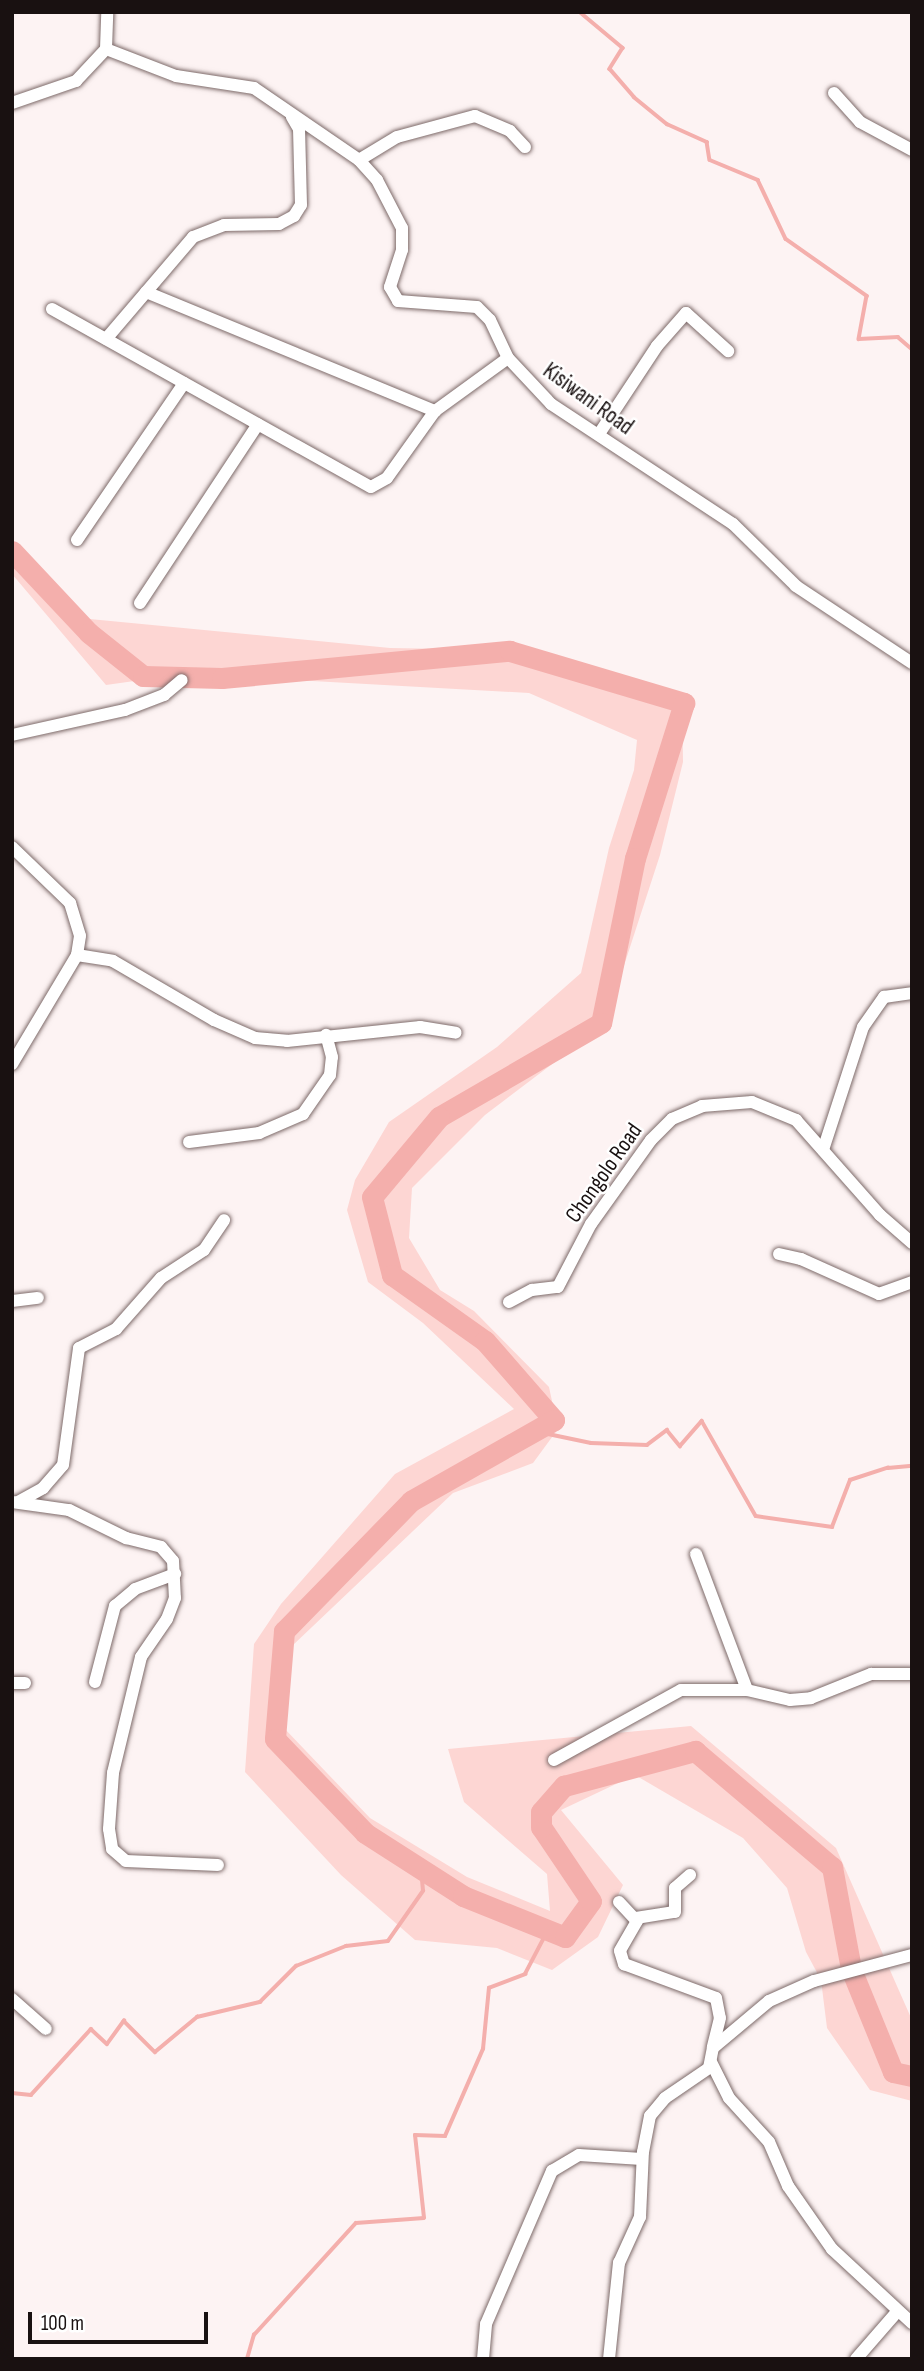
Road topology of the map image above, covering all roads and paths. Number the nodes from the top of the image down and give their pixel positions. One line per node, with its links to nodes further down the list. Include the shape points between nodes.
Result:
1 (107, 12): 2 (street)
2 (106, 49): 4 (street, via 76,81); 5 (street, Kisiwani Road, via 176,76 242,84)
3 (834, 93): 7 (street, via 860,122)
4 (12, 103)
5 (286, 108): 8 (street, Kisiwani Road); 9 (street, via 299,129 302,205 294,216 279,224 225,225 193,237)
6 (525, 147): 8 (street, via 510,131 475,116 397,137)
7 (912, 150)
8 (359, 160): 13 (street, Kisiwani Road, via 377,180 402,228 402,250 390,282 393,294 402,303 477,307 490,320)
9 (146, 292): 11 (street); 15 (street)
10 (52, 309): 11 (street)
11 (106, 339): 14 (street)
12 (729, 351): 17 (street, via 686,313 657,346)
13 (508, 358): 15 (street); 17 (street, Kisiwani Road, via 551,404)
14 (184, 383): 16 (street); 18 (street)
15 (435, 411): 16 (street, via 387,478 371,487)
16 (258, 424): 19 (street)
17 (599, 434): 20 (street, Kisiwani Road, via 733,524 796,586)
18 (78, 540)
19 (140, 603)
20 (912, 663)
21 (182, 680): 22 (street, via 164,695 125,710)
22 (12, 735)
23 (12, 847): 24 (street, via 69,903 79,923)
24 (77, 955): 27 (street, via 113,961 239,1033 271,1040); 28 (street)
25 (912, 993): 30 (street, via 884,997 863,1027)
26 (456, 1033): 27 (street, via 420,1027)
27 (326, 1035): 29 (street, via 332,1057 330,1075 303,1114 259,1133)
28 (12, 1064)
29 (188, 1142)
30 (823, 1150): 32 (street, Chongolo Road, via 880,1215); 37 (street, Chongolo Road, via 796,1120 752,1102 686,1111 660,1129 636,1161 587,1230 558,1287 532,1290)
31 (224, 1220): 38 (street, via 204,1250 160,1278 116,1329 79,1348 63,1465 43,1488)
32 (912, 1243)
33 (779, 1254): 34 (street, via 802,1259 879,1294)
34 (912, 1282)
35 (38, 1298): 36 (street)
36 (12, 1301)
37 (509, 1302)
38 (15, 1502): 40 (street, via 60,1507 126,1538 161,1547 173,1561)
39 (696, 1554): 43 (street)
40 (175, 1574): 42 (street, via 135,1589 115,1606); 45 (street, via 172,1611 146,1647 137,1673 113,1773 109,1829 112,1849 126,1861)
41 (912, 1674): 43 (street, via 871,1674 811,1698 790,1700)
42 (95, 1682)
43 (747, 1689): 44 (street, via 681,1690)
44 (554, 1760)
45 (218, 1865)
46 (690, 1875): 48 (street, via 675,1888 675,1912)
47 (619, 1902): 48 (street)
48 (636, 1917): 52 (street, via 620,1958 642,1974 716,1998 720,2018)
49 (912, 1955): 52 (street, via 827,1977 769,2001)
50 (12, 1999): 51 (street)
51 (46, 2029)
52 (713, 2048): 53 (street)
53 (711, 2062): 54 (street, via 703,2074 665,2098 650,2116); 55 (street, via 729,2098 769,2142 788,2186 832,2249)
54 (642, 2160): 57 (street, via 579,2155 552,2171 486,2324); 58 (street, via 640,2217 619,2263)
55 (896, 2313): 56 (street); 59 (street)
56 (912, 2323)
57 (483, 2359)
58 (609, 2359)
59 (856, 2359)

